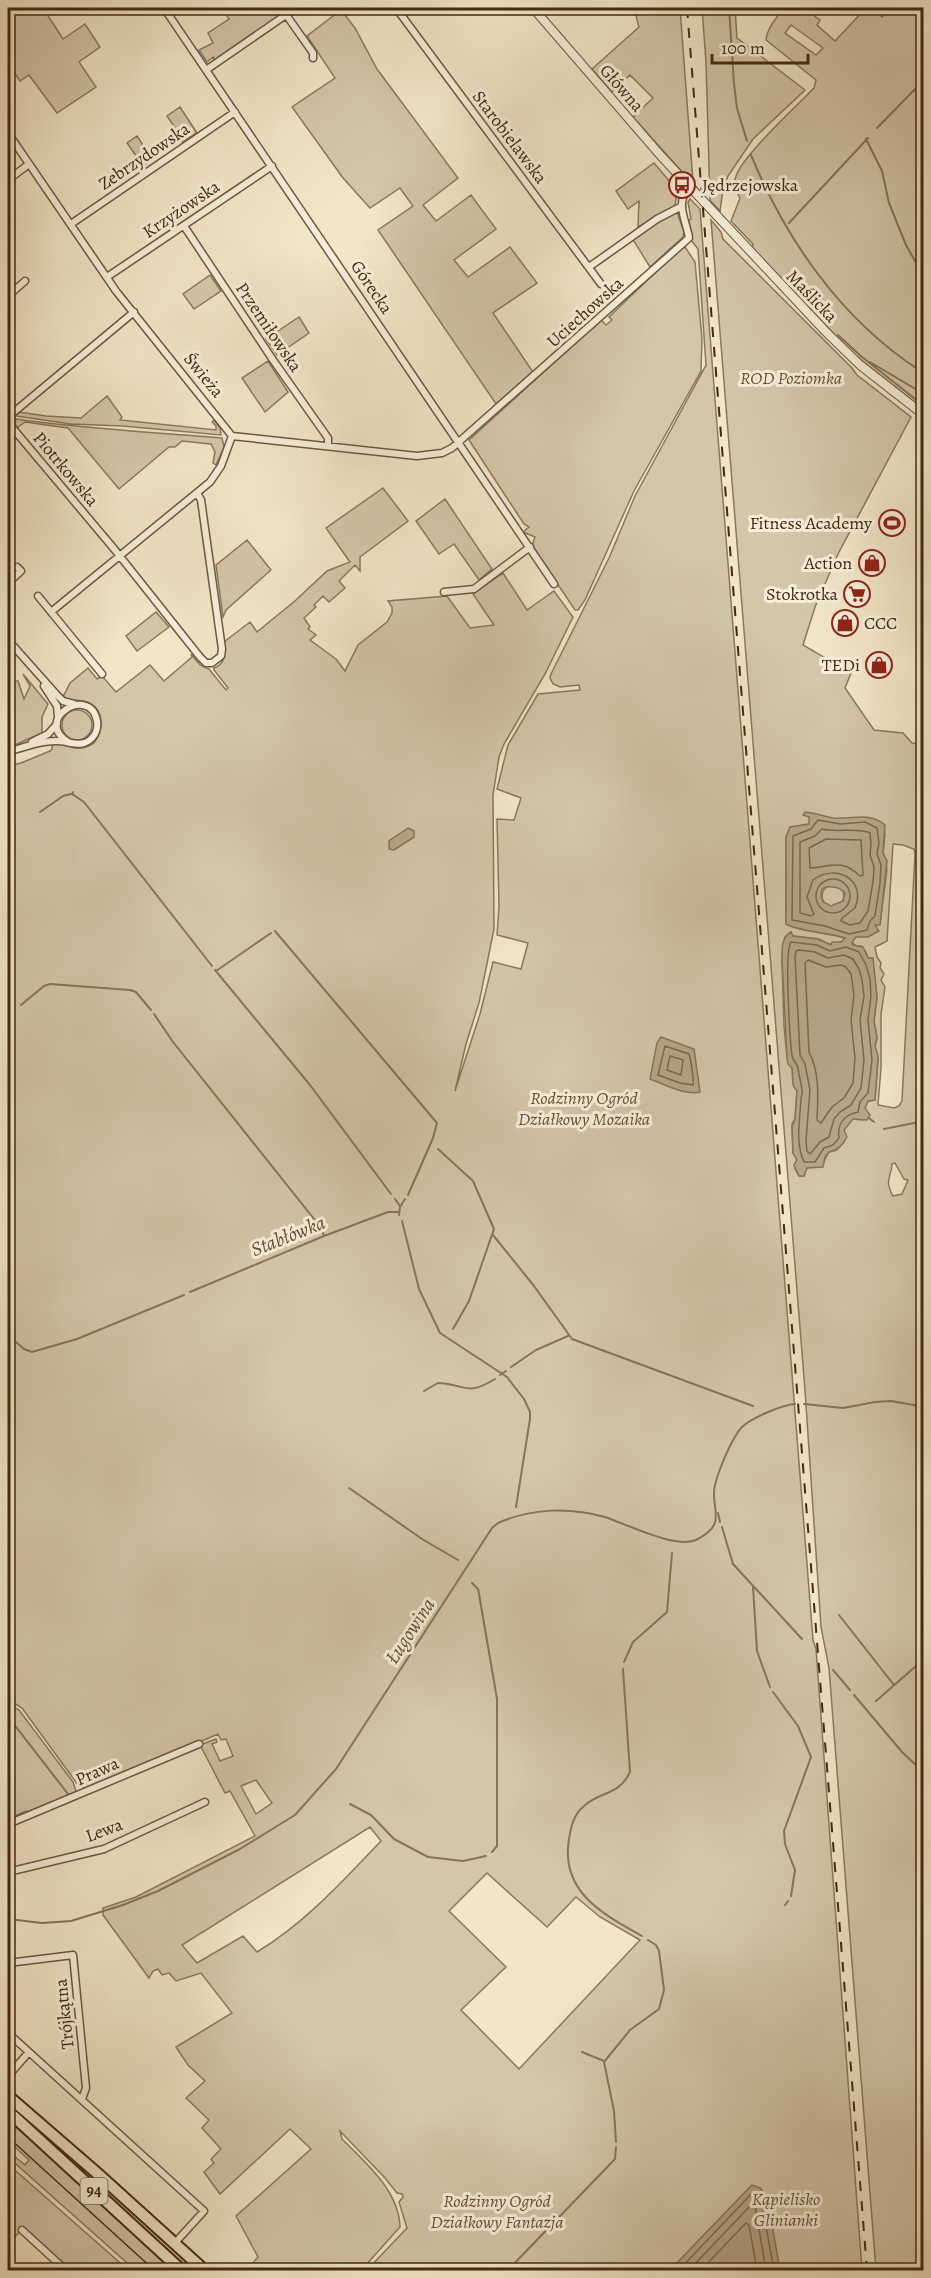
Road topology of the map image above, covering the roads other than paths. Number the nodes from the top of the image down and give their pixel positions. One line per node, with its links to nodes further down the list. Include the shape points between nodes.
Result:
1 (164, 8): 7 (street, Górecka)
2 (296, 8): 5 (street)
3 (396, 8): 17 (street, Starobielawska)
4 (533, 8): 13 (street, Główna)
5 (287, 16): 6 (street); 7 (street)
6 (313, 58)
7 (206, 70): 8 (street, Górecka)
8 (235, 112): 11 (street, Górecka); 15 (street, Zebrzydowska)
9 (8, 133): 10 (street, Świeża)
10 (29, 164): 12 (street); 15 (street, Świeża)
11 (272, 166): 16 (street, Krzyżowska); 26 (street, Górecka)
12 (8, 180)
13 (690, 187): 14 (street, via 682,195); 23 (street, Maślicka, via 838,345)
14 (682, 206): 17 (street); 26 (street, Uciechowska, via 689,238)
15 (70, 224): 18 (street, Świeża)
16 (184, 226): 18 (street, Krzyżowska); 27 (street, Przemiłowska, via 328,438)
17 (589, 267): 20 (street, Starobielawska)
18 (107, 277): 22 (street, Świeża)
19 (25, 281): 21 (street)
20 (601, 284)
21 (8, 296)
22 (134, 312): 24 (street, Piotrkowska); 25 (street, Świeża)
23 (924, 415)
24 (8, 417): 30 (street, Piotrkowska, via 10,425)
25 (232, 436): 27 (street); 28 (street, via 217,473)
26 (459, 444): 27 (street, via 442,453 417,456); 29 (street, Górecka)
27 (327, 446)
28 (197, 493): 30 (street); 30 (street, Piotrkowska, via 222,649 219,658 209,663 200,657)
29 (530, 547): 33 (street, Górecka); 34 (street, via 474,589)
30 (120, 556): 36 (street)
31 (18, 567): 32 (street, via 21,571)
32 (8, 583)
33 (554, 584)
34 (444, 592)
35 (38, 596): 36 (street)
36 (51, 612): 38 (street)
37 (8, 640): 39 (street)
38 (102, 674)
39 (37, 676): 40 (street, via 63,701); 41 (street, via 57,706)
40 (78, 705): 41 (street, via 66,708); 42 (street, via 91,710 97,728 90,740)
41 (58, 721): 42 (street, via 61,735); 43 (street, via 44,737)
42 (70, 743): 43 (street, via 50,741)
43 (8, 752)
44 (199, 1744): 46 (street, Prawa)
45 (205, 1802): 47 (street, Lewa, via 104,1849)
46 (8, 1824)
47 (8, 1872)
48 (8, 1963): 53 (street, Trójkątna, via 73,1955 86,2088)
49 (8, 2032): 50 (street, Trójkątna)
50 (29, 2052): 51 (street); 53 (street, Trójkątna)
51 (8, 2076)
52 (8, 2096): 56 (main road, 94)
53 (82, 2099): 56 (street, Trójkątna, via 204,2211)
54 (8, 2111): 60 (main road, 94)
55 (22, 2230): 57 (street)
56 (174, 2244): 61 (main road, 94)
57 (57, 2263): 58 (street); 59 (street)
58 (51, 2271)
59 (66, 2271)
60 (182, 2271)
61 (204, 2271)

